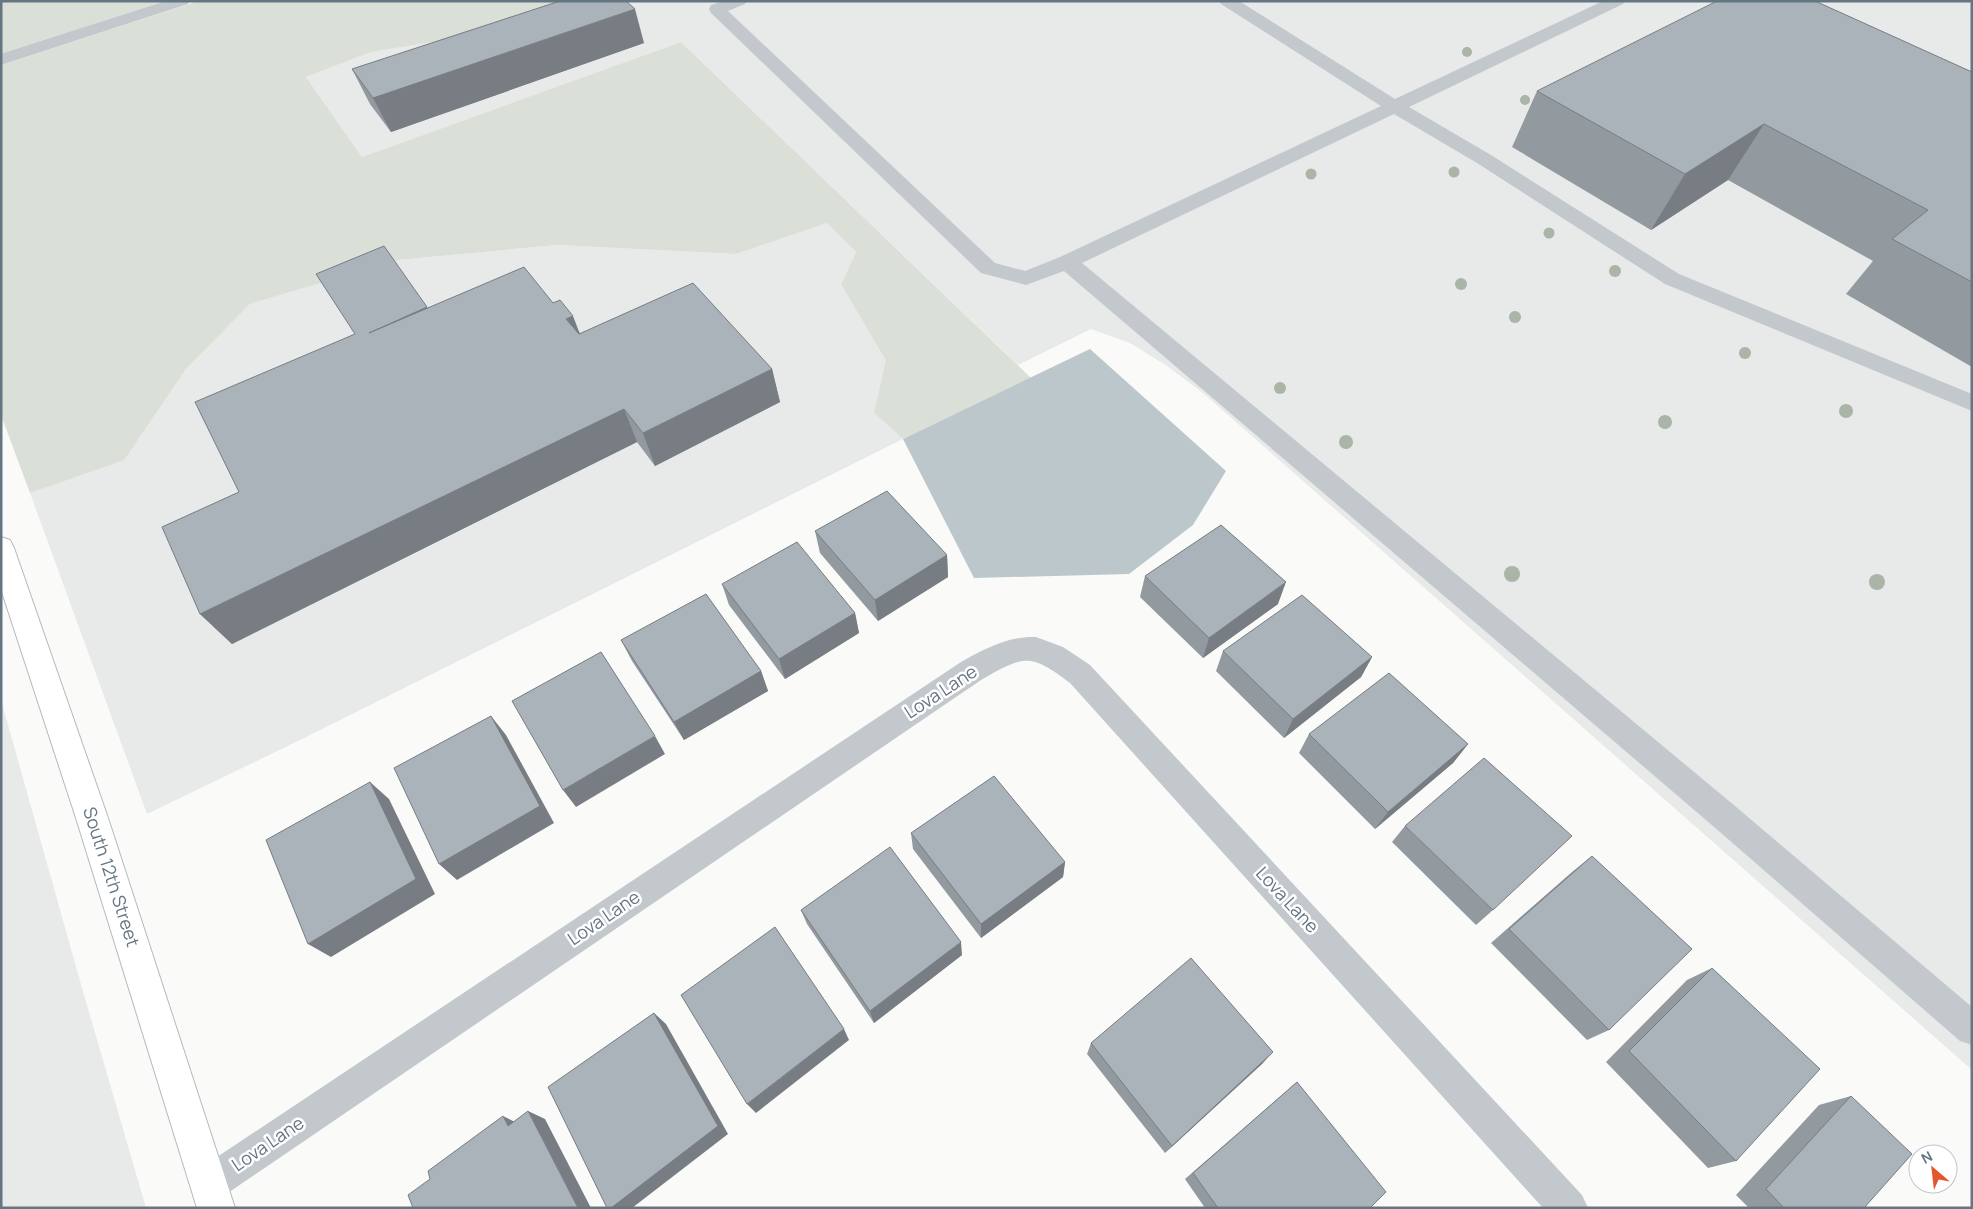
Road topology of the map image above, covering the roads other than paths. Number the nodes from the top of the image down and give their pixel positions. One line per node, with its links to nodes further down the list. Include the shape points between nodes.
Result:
1 (182, 1): 5 (lane)
2 (739, 1): 7 (lane, via 717,9 988,268 1026,278)
3 (1227, 1): 6 (lane)
4 (1617, 1): 6 (lane)
5 (1, 60)
6 (1397, 107): 7 (lane); 8 (lane, via 1672,279)
7 (1068, 262): 10 (lane)
8 (1972, 404)
9 (1, 548): 11 (street, South 12th Street, via 92,818)
10 (1972, 1029)
11 (212, 1196): 12 (street, Lova Lane, via 971,671 998,656 1038,649 1080,674)
12 (1569, 1208)

